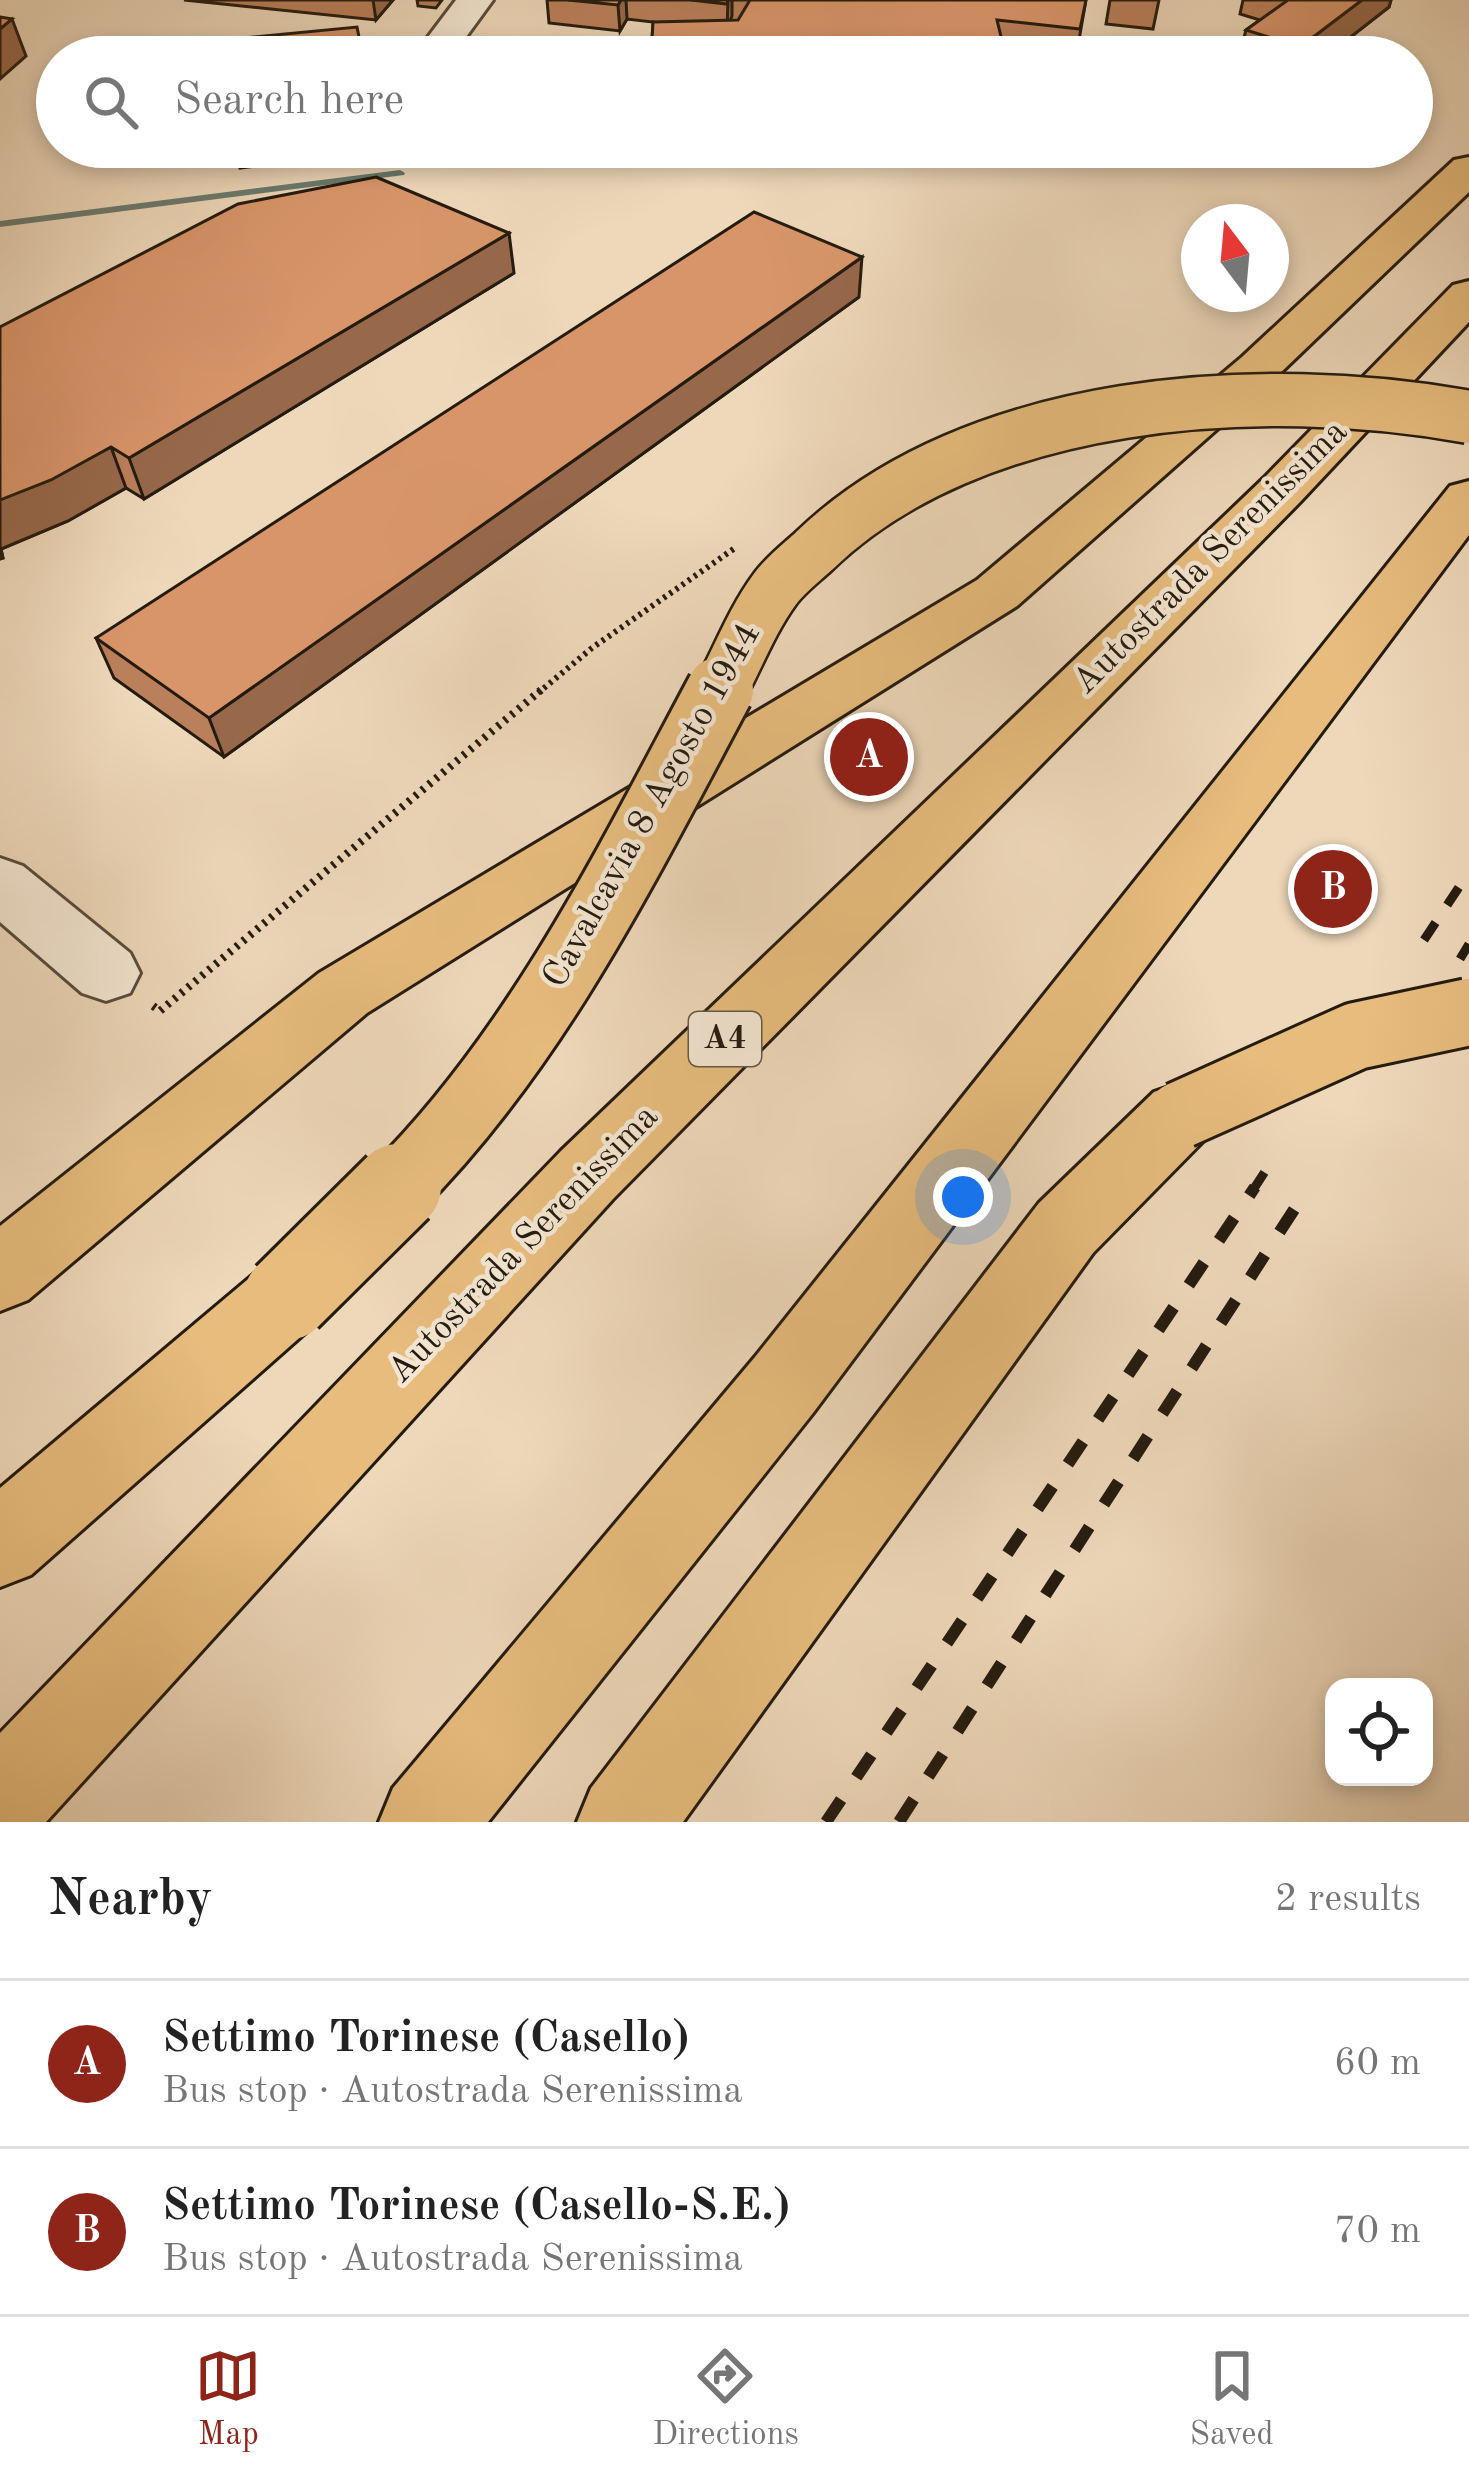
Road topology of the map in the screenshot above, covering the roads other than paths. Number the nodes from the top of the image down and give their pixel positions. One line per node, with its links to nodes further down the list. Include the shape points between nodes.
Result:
1 (475, 0): 2 (street)
2 (448, 36)
3 (1469, 169): 10 (main road, via 1259,367 997,593 343,993)
4 (1469, 295): 12 (main road, Autostrada Serenissima / A4, via 587,1175)
5 (1469, 418): 11 (main road, Cavalcavia 8 Agosto 1944, bridge, via 1292,398 1109,415 930,470 842,524 775,589 609,898 436,1149 287,1297)
6 (1469, 498): 13 (main road, via 784,1384)
7 (0, 884): 8 (street)
8 (106, 973)
9 (1469, 1012): 14 (main road, bridge, via 1423,1016 1310,1052 1180,1115 1066,1228)
10 (0, 1274)
11 (0, 1544)
12 (0, 1802)
13 (427, 1822)
14 (625, 1822)

